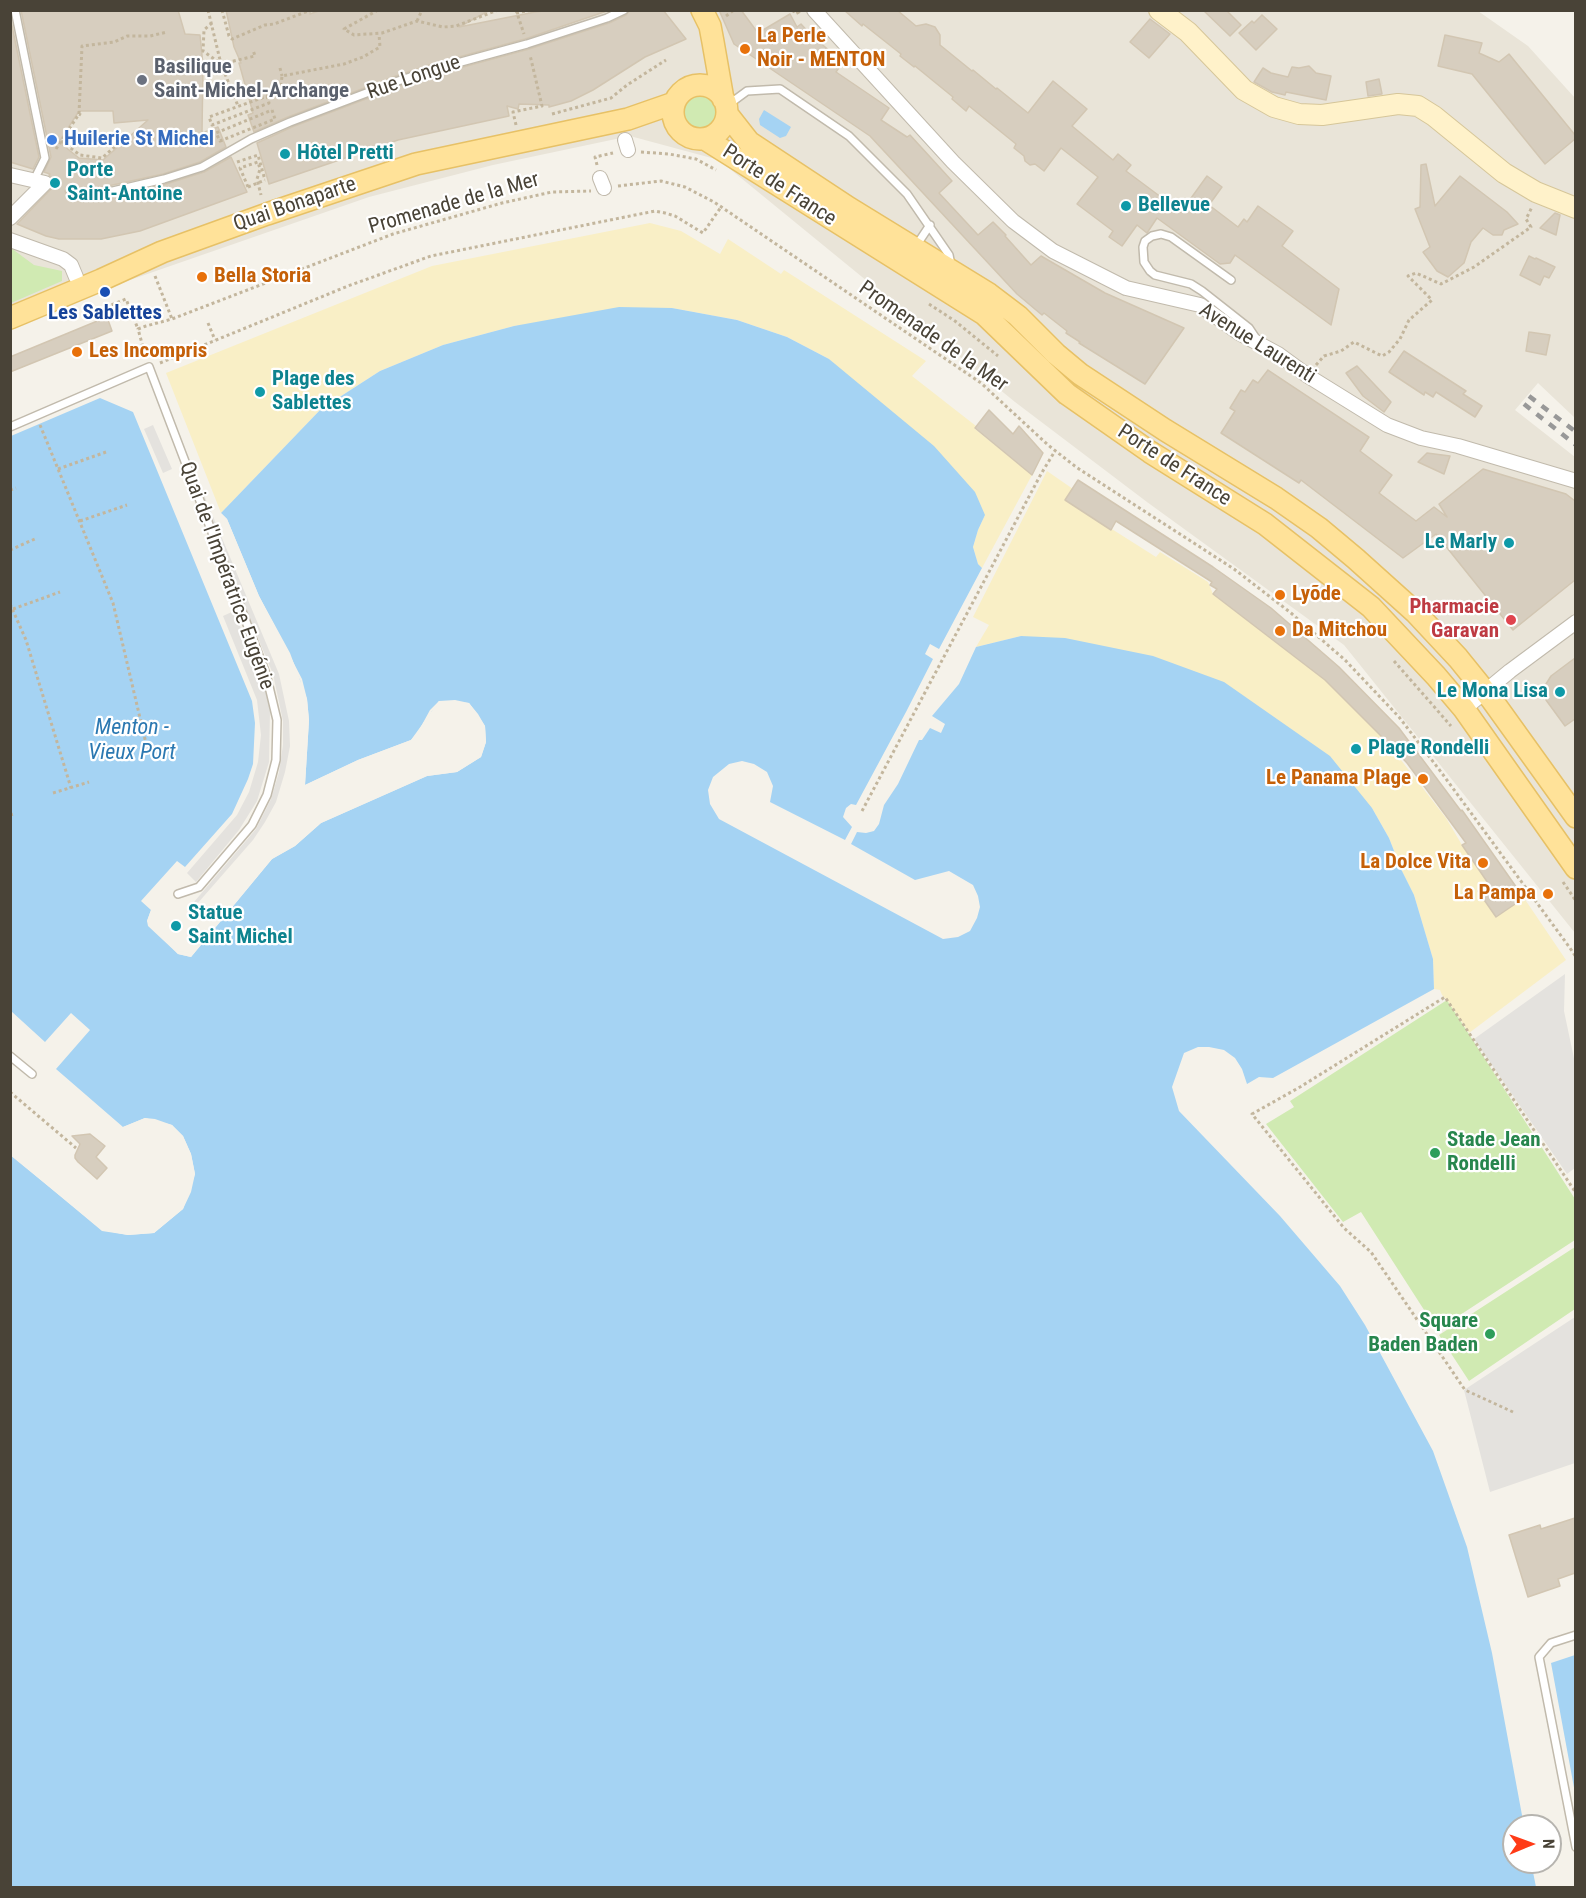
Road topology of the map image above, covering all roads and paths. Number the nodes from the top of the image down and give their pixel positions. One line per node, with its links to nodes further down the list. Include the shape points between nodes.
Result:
1 (15, 10): 44 (lane)
2 (208, 10): 17 (path)
3 (222, 10): 4 (path, via 232,39)
4 (311, 10)
5 (378, 10): 19 (path, via 344,29 354,35)
6 (422, 10): 16 (path)
7 (498, 10): 16 (path, via 456,26)
8 (532, 10): 15 (path)
9 (624, 10): 20 (lane, Rue Longue)
10 (702, 10): 22 (main road)
11 (793, 10): 12 (path, via 795,14)
12 (798, 10)
13 (814, 10): 71 (street, Avenue Laurenti, via 953,162 1021,227 1053,251 1126,288 1200,305)
14 (1159, 10): 54 (street, via 1188,32 1244,90 1274,107 1322,115 1398,104 1418,106 1504,173 1536,192)
15 (516, 12): 20 (path)
16 (417, 21): 19 (path)
17 (212, 23): 24 (path); 24 (path, via 204,30 203,51)
18 (167, 32): 41 (path, via 82,46 80,115)
19 (379, 34): 26 (path, via 380,47 363,57)
20 (527, 44): 37 (path, via 542,106 513,112); 51 (lane, Rue Longue, via 398,81 290,122 193,170 100,194)
21 (253, 50): 24 (path, via 255,56)
22 (716, 56): 27 (main road); 32 (main road)
23 (666, 60): 29 (path)
24 (221, 64): 31 (path)
25 (280, 68): 26 (path)
26 (282, 76): 28 (path, via 281,85)
27 (697, 85): 30 (main road, via 683,91); 32 (main road, via 710,87)
28 (267, 96): 31 (path); 34 (path, via 269,103)
29 (611, 99)
30 (674, 103): 35 (main road, Quai Bonaparte); 38 (main road, via 673,116)
31 (237, 104): 34 (path, via 209,117 212,125)
32 (725, 106): 40 (main road, via 725,122 719,132); 57 (lane, via 747,91 780,89 849,136 907,194); 59 (main road, Porte de France, via 749,142)
33 (272, 111): 36 (path)
34 (241, 114): 36 (path)
35 (628, 118): 38 (main road, Quai Bonaparte); 66 (main road, Quai Bonaparte, via 416,164 162,252)
36 (244, 122): 42 (path, via 216,133)
37 (516, 125)
38 (678, 128): 40 (main road, via 690,138)
39 (129, 134): 41 (path, via 102,158 80,155)
40 (705, 139): 93 (main road, Porte de France, via 984,314 1067,394 1265,524 1371,608)
41 (61, 141): 44 (path, via 55,152)
42 (220, 141)
43 (595, 157): 47 (path, via 629,147 696,159)
44 (45, 158): 48 (lane)
45 (237, 162): 52 (path, bridge, via 258,155 265,180 248,186 240,168 258,162 257,179)
46 (10, 168): 48 (lane)
47 (720, 172)
48 (37, 174): 50 (lane)
49 (10, 175): 56 (street, via 45,183)
50 (47, 177)
51 (71, 192)
52 (262, 199)
53 (721, 207): 67 (path, Promenade de la Mer, via 685,187 661,181 602,183 589,192 552,192 393,234); 70 (path, via 703,233 675,216 655,211 431,256); 77 (path, Promenade de la Mer, via 981,383)
54 (1575, 207)
55 (1541, 209): 74 (path, via 1532,207 1526,219 1531,227 1521,235 1441,284 1416,273 1408,276 1432,300 1409,320 1389,352 1382,356 1354,342 1324,356)
56 (10, 218)
57 (930, 225): 59 (lane); 60 (lane, via 949,255)
58 (10, 240): 61 (street, via 63,259)
59 (914, 248): 60 (main road, Porte de France)
60 (952, 271): 92 (main road, Porte de France, via 1018,316 1080,374 1318,528 1416,613)
61 (76, 277)
62 (156, 279): 67 (path)
63 (1231, 280): 71 (lane, via 1171,237 1152,236 1143,247 1144,262 1150,271 1202,291 1249,328)
64 (924, 301): 72 (path)
65 (106, 307): 69 (path, via 126,299)
66 (10, 318)
67 (172, 319): 69 (path, Promenade de la Mer)
68 (208, 323): 70 (path)
69 (138, 329): 73 (path)
70 (215, 340): 73 (path)
71 (1260, 345): 74 (street, Avenue Laurenti)
72 (1002, 359)
73 (149, 367): 76 (lane); 102 (lane, Quai de l'Impératrice Eugénie, via 266,674 277,720 276,760 267,795 252,825 199,887)
74 (1308, 376): 80 (street, Avenue Laurenti, via 1387,425)
75 (39, 424): 79 (path)
76 (10, 427)
77 (1055, 451): 99 (path); 104 (path, Promenade de la Mer, via 1234,569 1345,660 1399,717)
78 (106, 452): 79 (path)
79 (58, 469): 84 (path)
80 (1575, 481)
81 (16, 488): 82 (path)
82 (10, 490)
83 (127, 505): 84 (path)
84 (80, 522): 95 (path, via 113,603)
85 (37, 538): 86 (path)
86 (10, 550)
87 (60, 592): 89 (path)
88 (10, 604): 89 (path)
89 (13, 609): 97 (path)
90 (1575, 622): 92 (street)
91 (1388, 654): 94 (path)
92 (1485, 690): 93 (street); 100 (main road, Porte de France)
93 (1464, 709): 101 (main road, Porte de France)
94 (1455, 730)
95 (148, 752)
96 (89, 782): 97 (path)
97 (71, 788): 98 (path)
98 (53, 793)
99 (862, 811)
100 (1575, 817)
101 (1569, 875): 103 (path)
102 (178, 894)
103 (1575, 901)
104 (1575, 957)
105 (1575, 982): 106 (path)
106 (1575, 993)
107 (10, 1056): 108 (lane)
108 (32, 1074)
109 (10, 1092): 110 (path)
110 (76, 1148)
111 (1575, 1193): 112 (path, via 1445,997 1300,1088 1252,1113 1344,1228 1371,1252 1465,1390)
112 (1513, 1412)
113 (1575, 1635): 114 (lane, via 1551,1643 1539,1657)
114 (1575, 1847)

